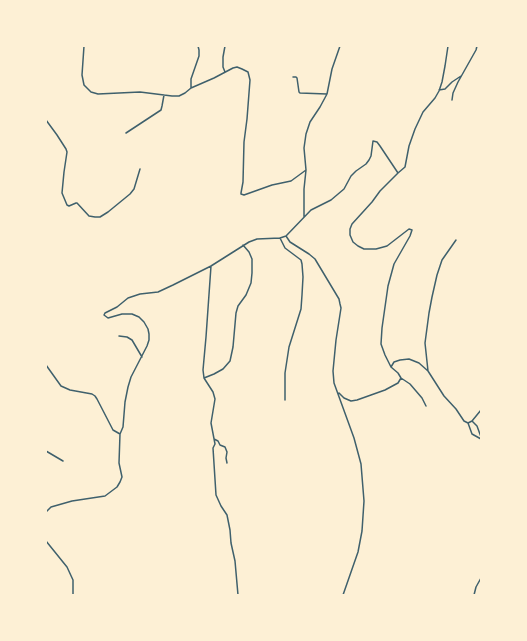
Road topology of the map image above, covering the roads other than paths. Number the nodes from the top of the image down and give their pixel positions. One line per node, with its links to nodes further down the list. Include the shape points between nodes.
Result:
1 (84, 46): 13 (street, via 82,75 84,85 91,92 140,92)
2 (198, 46): 10 (street, via 200,56 191,79)
3 (225, 46): 7 (street)
4 (340, 46): 12 (street)
5 (448, 46): 11 (street)
6 (477, 46): 8 (street)
7 (225, 72): 10 (street); 18 (street, via 237,67 248,72 250,80 241,194 292,181)
8 (462, 75): 11 (street); 14 (street)
9 (293, 77): 12 (street, via 297,78 300,93)
10 (191, 88): 13 (street, via 179,96)
11 (439, 91): 19 (street, via 423,112 409,146 405,167)
12 (327, 94): 18 (street, via 310,122 306,134)
13 (164, 95): 16 (street, via 161,110)
14 (452, 100)
15 (46, 120): 17 (street, via 67,152 62,193 67,205 76,203 89,216 100,216 134,190)
16 (126, 133)
17 (140, 169)
18 (306, 170): 20 (street)
19 (398, 173): 20 (street, via 377,142 373,141 369,160 352,176 344,189); 29 (street, via 350,229 353,242 364,249 387,246 409,229 412,230 394,264 388,286 382,344)
20 (304, 217): 21 (street)
21 (286, 236): 22 (street); 33 (street, via 290,242 315,259 339,299 341,308 333,371)
22 (280, 238): 24 (street, via 257,238); 34 (street, via 285,248 301,260 303,277 301,309 289,347 285,373)
23 (456, 240): 30 (street, via 442,260 428,313 425,342)
24 (243, 245): 25 (street); 31 (street, via 252,259 251,283 236,313 230,361 223,369)
25 (211, 266): 27 (street, via 158,292 128,298 105,313 108,318 132,314 144,322 149,340); 31 (street)
26 (119, 336): 27 (street, via 132,340)
27 (142, 357): 39 (street, via 128,387)
28 (46, 365): 39 (street, via 61,386 95,396 114,430)
29 (391, 367): 30 (street, via 394,362 409,359); 32 (street)
30 (428, 371): 38 (street, via 444,396)
31 (204, 378): 41 (street, via 215,399 211,423)
32 (401, 378): 33 (street, via 391,387 357,400 344,398); 35 (street, via 414,388)
33 (337, 391): 50 (street, via 361,464 364,501 358,552)
34 (285, 400)
35 (426, 406)
36 (481, 410): 37 (street)
37 (472, 421): 38 (street); 40 (street, via 477,426)
38 (468, 423): 40 (street, via 472,434)
39 (120, 434): 45 (street, via 119,463 122,477 117,486 105,496 72,501 50,507)
40 (481, 438)
41 (214, 439): 44 (street, via 225,447); 49 (street, via 216,495 227,515)
42 (46, 451): 43 (street)
43 (63, 461)
44 (227, 463)
45 (46, 512)
46 (46, 541): 48 (street, via 67,567 73,580)
47 (481, 578): 51 (street)
48 (72, 595)
49 (238, 595)
50 (343, 595)
51 (474, 595)

